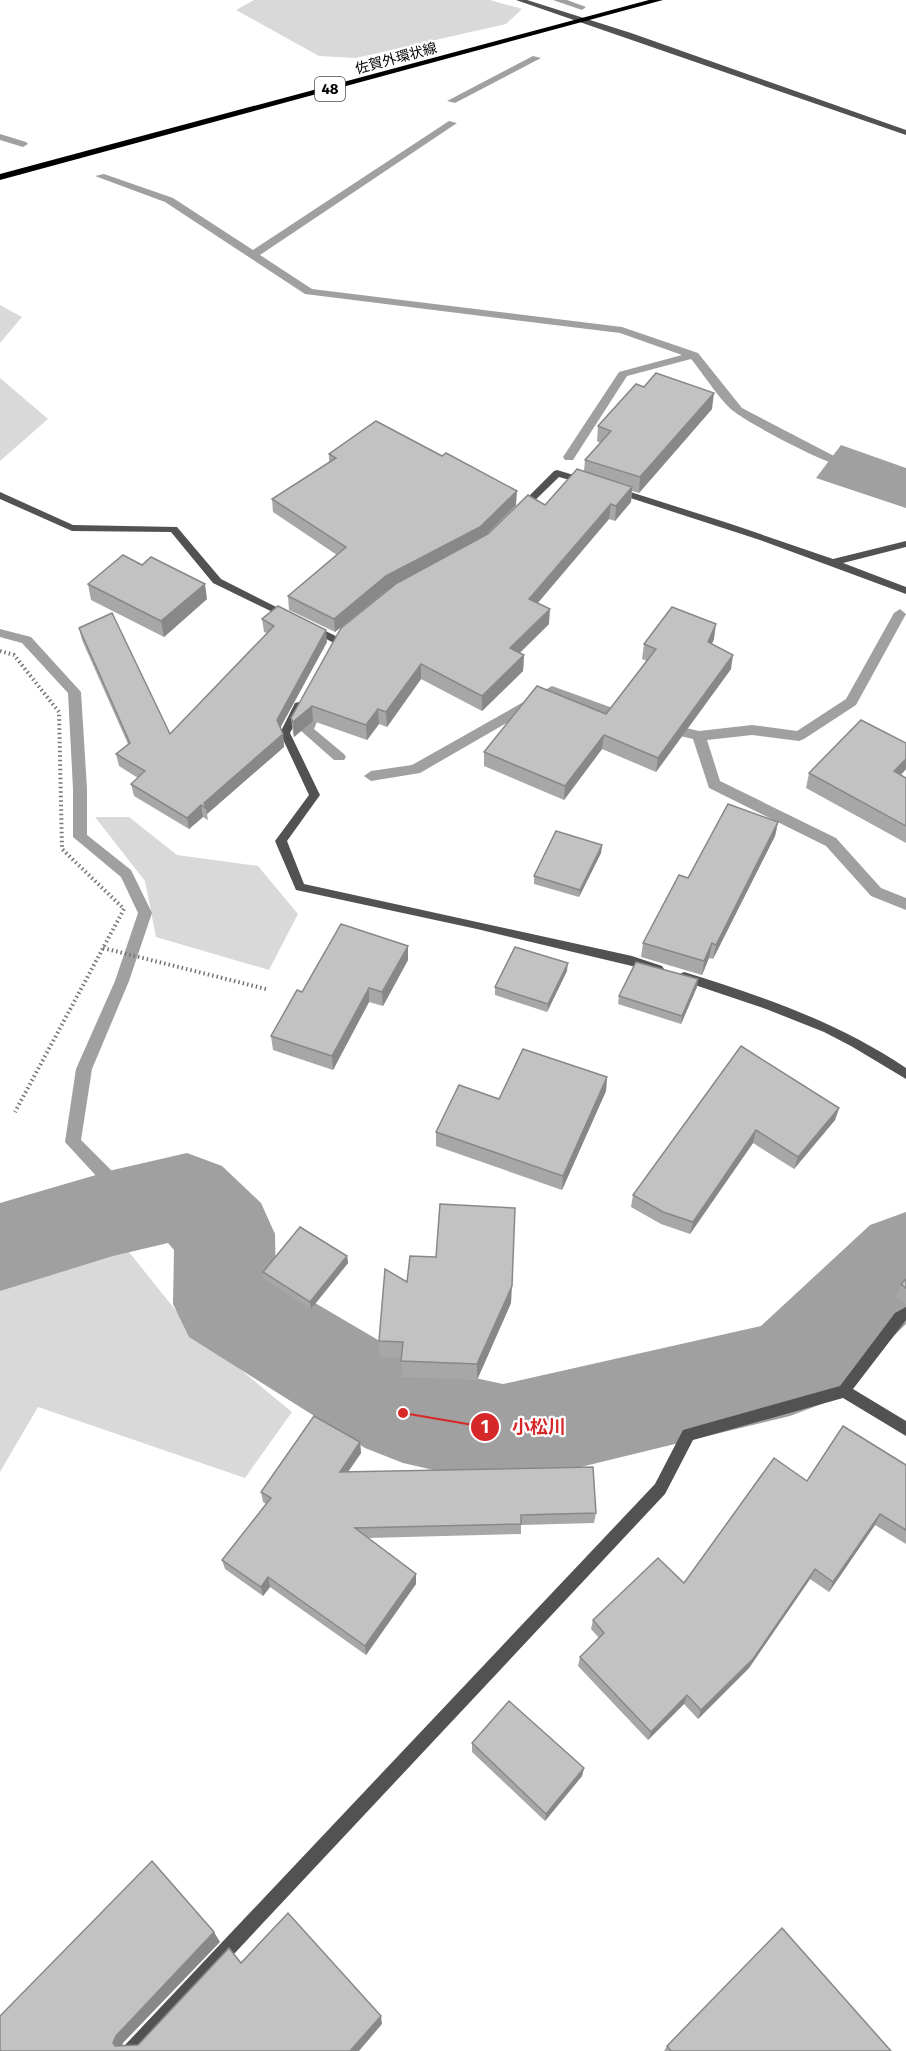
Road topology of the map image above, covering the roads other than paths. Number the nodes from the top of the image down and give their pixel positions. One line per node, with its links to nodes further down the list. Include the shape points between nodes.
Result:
1 (520, 0): 3 (street)
2 (659, 0): 3 (main road, 佐賀外環状線 / 48)
3 (585, 21): 4 (street); 5 (main road, 佐賀外環状線 / 48)
4 (906, 133)
5 (0, 177)
6 (591, 483): 9 (street, via 557,473)
7 (602, 486): 11 (street)
8 (0, 495): 13 (street, via 72,528 174,529 217,581)
9 (517, 513)
10 (906, 544): 11 (street)
11 (834, 562): 12 (street)
12 (906, 591)
13 (297, 620)
14 (306, 625): 15 (street)
15 (337, 641)
16 (308, 691): 17 (street, via 285,733 315,795 281,841 300,887 670,972 762,1001 880,1055)
17 (906, 1074)
18 (906, 1312): 19 (street)
19 (844, 1391): 20 (street); 21 (street, via 688,1435 660,1489)
20 (906, 1429)
21 (131, 2051)

